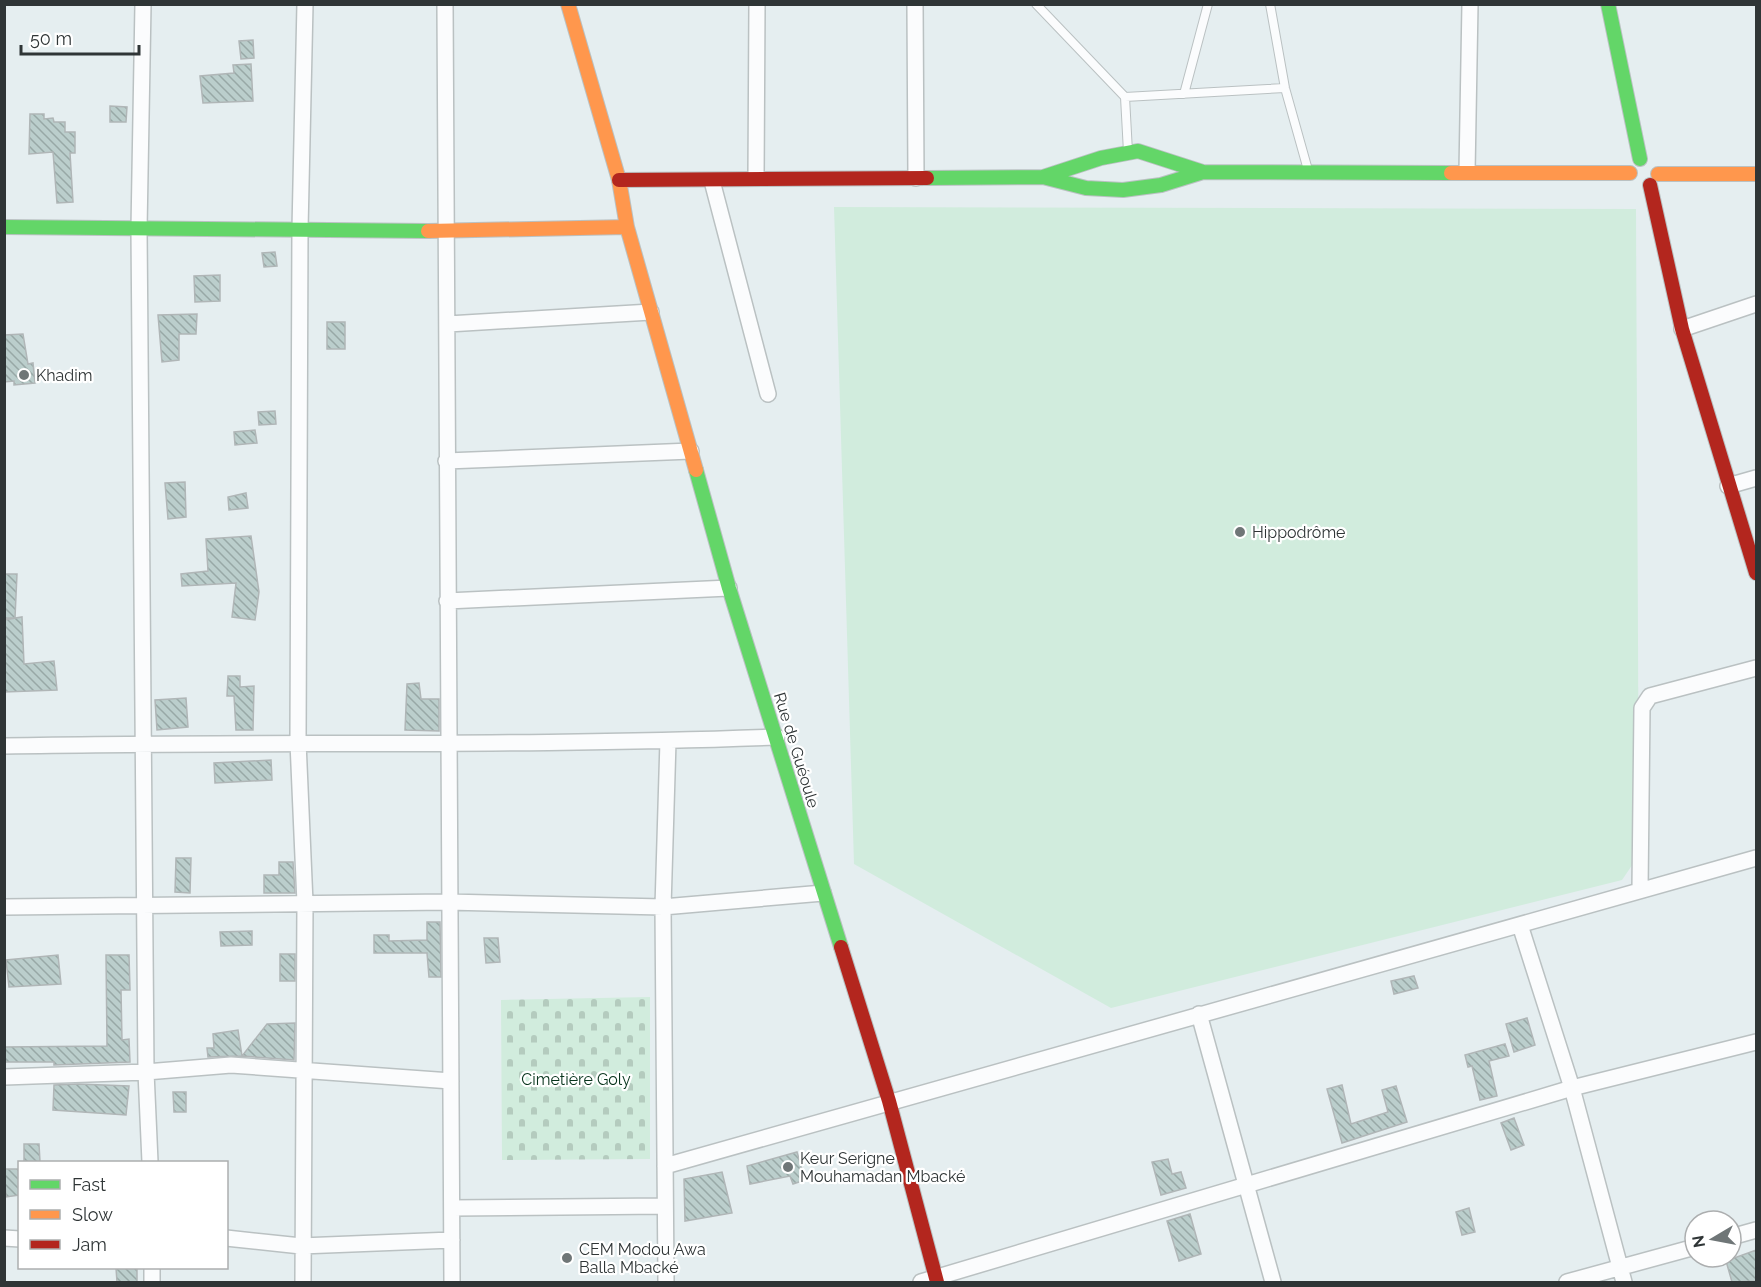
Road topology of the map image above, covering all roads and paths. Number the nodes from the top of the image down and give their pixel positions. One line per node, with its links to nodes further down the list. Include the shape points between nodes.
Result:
1 (143, 4): 30 (street)
2 (305, 4): 31 (street)
3 (445, 4): 32 (street)
4 (568, 4): 25 (main road, Rue de Guéoule)
5 (757, 4): 23 (street)
6 (915, 4): 24 (street)
7 (1036, 4): 14 (lane)
8 (1208, 4): 13 (lane)
9 (1270, 4): 12 (lane)
10 (1470, 4): 19 (street)
11 (1608, 4): 16 (main road)
12 (1285, 88): 13 (lane); 18 (lane)
13 (1184, 94): 14 (lane)
14 (1125, 97): 15 (lane)
15 (1128, 152): 17 (main road, via 1138,151); 22 (main road)
16 (1640, 159): 20 (main road); 26 (main road, via 1653,162)
17 (1203, 172): 18 (main road); 22 (main road, via 1159,186 1118,192 1076,188)
18 (1308, 172): 19 (main road)
19 (1467, 172): 20 (main road)
20 (1630, 173): 26 (main road, via 1637,184)
21 (1756, 174): 26 (main road)
22 (1043, 177): 24 (main road)
23 (756, 178): 24 (main road); 27 (main road)
24 (916, 178)
25 (619, 180): 27 (main road); 29 (main road, Rue de Guéoule)
26 (1654, 180): 36 (main road)
27 (712, 181): 37 (street)
28 (4, 226): 30 (main road)
29 (627, 227): 32 (main road); 34 (main road, Rue de Guéoule)
30 (139, 229): 31 (main road); 49 (street)
31 (300, 229): 32 (main road); 48 (street)
32 (448, 231): 35 (street)
33 (1756, 304): 36 (street)
34 (651, 312): 35 (street); 38 (main road, Rue de Guéoule)
35 (448, 324): 39 (street)
36 (1683, 329): 41 (main road)
37 (768, 394)
38 (691, 451): 39 (street); 43 (main road, Rue de Guéoule)
39 (446, 461): 44 (street)
40 (1756, 478): 41 (street)
41 (1728, 486): 42 (main road)
42 (1756, 573)
43 (729, 588): 44 (street); 46 (main road, Rue de Guéoule)
44 (447, 601): 50 (street)
45 (1756, 668): 53 (street, via 1650,696 1645,702)
46 (777, 737): 47 (street); 54 (main road, Rue de Guéoule)
47 (668, 741): 50 (street); 59 (street)
48 (298, 742): 49 (street); 50 (street); 56 (street)
49 (144, 743): 51 (street); 57 (street)
50 (448, 744): 55 (street)
51 (4, 746)
52 (1756, 858): 53 (street)
53 (1640, 890): 60 (street)
54 (823, 893): 59 (street); 68 (main road, Rue de Guéoule)
55 (448, 902): 56 (street); 59 (street); 66 (street)
56 (305, 903): 57 (street); 63 (street)
57 (145, 906): 58 (street); 64 (street)
58 (4, 907)
59 (663, 907): 70 (street)
60 (1520, 925): 61 (street); 67 (street)
61 (1199, 1014): 68 (street); 71 (street)
62 (1756, 1042): 67 (street)
63 (303, 1069): 64 (street, via 231,1065); 66 (street); 76 (street)
64 (146, 1072): 65 (street); 69 (street)
65 (4, 1077)
66 (451, 1081): 73 (street)
67 (1572, 1088): 71 (street); 78 (street)
68 (889, 1101): 70 (street); 79 (main road, Rue de Guéoule)
69 (150, 1161)
70 (665, 1166): 72 (street)
71 (1246, 1185): 79 (street); 83 (street)
72 (665, 1206): 73 (street); 82 (street)
73 (452, 1208): 75 (street)
74 (228, 1238): 76 (street)
75 (452, 1240): 76 (street); 81 (street)
76 (302, 1246): 80 (street)
77 (1683, 1252): 78 (street)
78 (1622, 1275): 84 (street)
79 (932, 1281)
80 (303, 1282)
81 (452, 1282)
82 (666, 1282)
83 (1273, 1282)
84 (1567, 1282)

